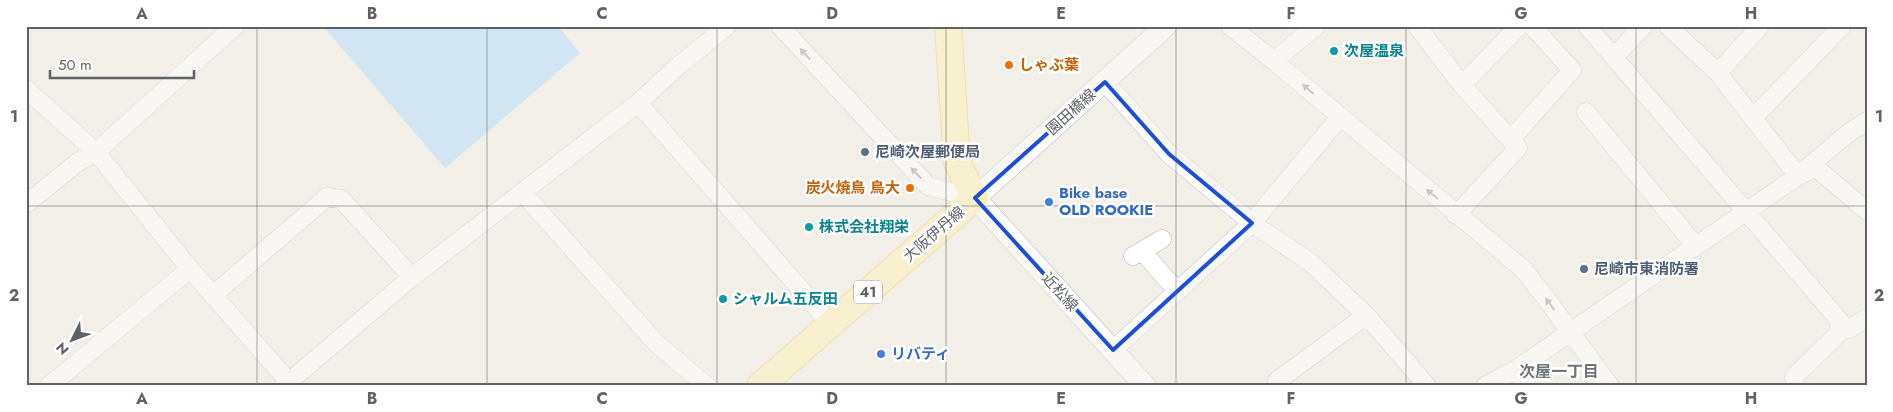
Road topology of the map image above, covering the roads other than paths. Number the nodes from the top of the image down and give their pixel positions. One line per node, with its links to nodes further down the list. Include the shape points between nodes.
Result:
1 (235, 26): 28 (street)
2 (727, 26): 22 (street)
3 (780, 26): 31 (street, one-way to 3, via 928,186)
4 (948, 26): 31 (main road, 大阪伊丹線, via 957,162)
5 (1166, 26): 19 (street, 園田橋線)
6 (1230, 26): 17 (street)
7 (1316, 26): 17 (street)
8 (1417, 26): 20 (street)
9 (1519, 26): 20 (street)
10 (1532, 26): 27 (street, via 1572,70)
11 (1587, 26): 16 (street)
12 (1642, 26): 16 (street)
13 (1668, 26): 18 (street)
14 (1760, 26): 18 (street)
15 (1842, 26): 25 (street)
16 (1614, 57): 33 (street)
17 (1274, 60): 24 (street, one-way to 17)
18 (1718, 73): 25 (street)
19 (1105, 82): 31 (street, 園田橋線); 36 (street, via 1169,154)
20 (1462, 85): 27 (street)
21 (26, 89): 28 (street)
22 (638, 103): 30 (street); 45 (street)
23 (1586, 112): 38 (street)
24 (1340, 118): 35 (street, one-way to 24); 36 (street)
25 (1753, 118): 29 (street)
26 (1867, 121): 29 (street)
27 (1511, 139): 35 (street, via 1518,148)
28 (96, 152): 32 (street, via 78,162); 39 (street)
29 (1798, 176): 33 (street); 34 (street, via 1815,167)
30 (522, 192): 40 (street); 52 (street, via 656,343)
31 (975, 198): 45 (main road, 大阪伊丹線 / 41); 48 (street, 近松線)
32 (26, 204)
33 (1747, 211): 38 (street); 47 (street, via 1840,321)
34 (1867, 211)
35 (1456, 215): 46 (street, one-way to 35, via 1523,269)
36 (1252, 223): 41 (street); 43 (street, via 1311,264)
37 (1162, 239): 41 (street, via 1138,253)
38 (1695, 245): 46 (street)
39 (190, 269): 42 (street); 51 (street)
40 (412, 277): 42 (street, via 341,198 326,197); 50 (street)
41 (1177, 291): 48 (street)
42 (213, 295): 50 (street)
43 (1368, 317): 55 (street, via 1277,381); 56 (street)
44 (1867, 318): 47 (street, via 1849,330)
45 (831, 324): 53 (main road, 大阪伊丹線 / 41)
46 (1570, 330): 49 (street); 59 (street)
47 (1838, 331): 60 (street, via 1794,377)
48 (1113, 350): 54 (street, 近松線)
49 (1515, 370): 57 (street); 58 (street)
50 (286, 384)
51 (49, 386)
52 (707, 386)
53 (760, 386)
54 (1145, 386)
55 (1276, 386)
56 (1427, 386)
57 (1485, 386)
58 (1527, 386)
59 (1610, 386)
60 (1795, 386)

